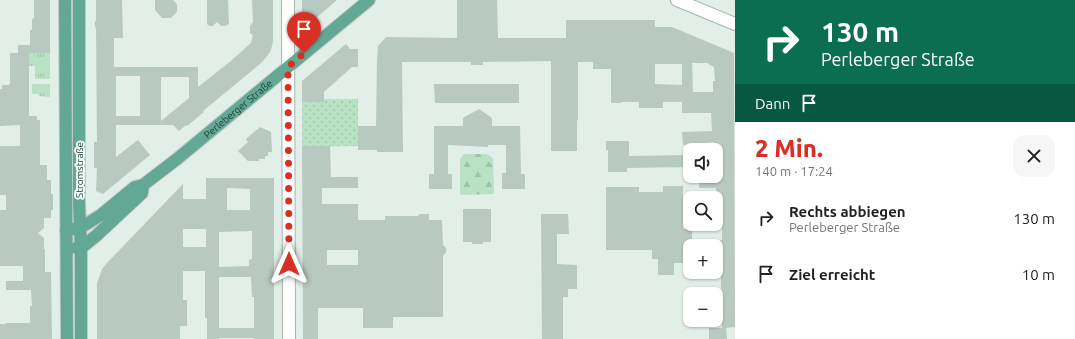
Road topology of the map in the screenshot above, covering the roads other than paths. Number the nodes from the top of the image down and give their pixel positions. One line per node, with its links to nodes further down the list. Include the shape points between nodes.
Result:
1 (65, 0): 10 (main road, Stromstraße)
2 (79, 0): 9 (main road, Stromstraße)
3 (288, 0): 7 (street)
4 (369, 0): 7 (main road, Perleberger Straße)
5 (677, 0): 6 (street)
6 (735, 24)
7 (288, 67): 8 (main road, Perleberger Straße); 15 (street)
8 (143, 185): 9 (main road, Perleberger Straße, via 135,187); 12 (main road, Perleberger Straße, via 142,193)
9 (80, 228): 10 (main road, Perleberger Straße); 12 (main road, Stromstraße)
10 (66, 230): 11 (main road, Stromstraße)
11 (67, 248): 12 (main road); 13 (main road, Stromstraße)
12 (81, 248): 14 (main road, Stromstraße)
13 (67, 339)
14 (81, 339)
15 (289, 339)

